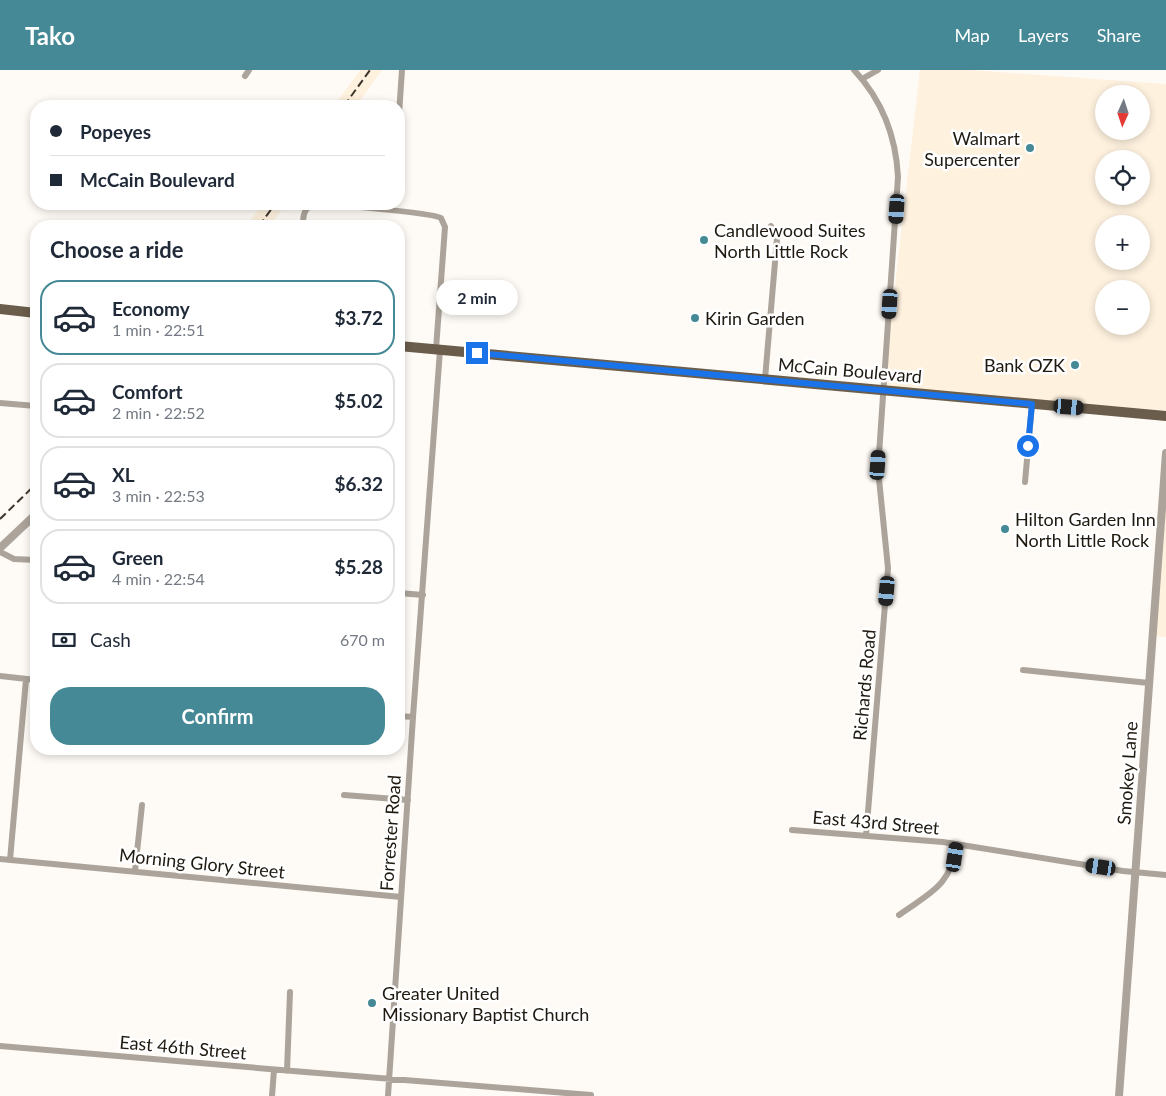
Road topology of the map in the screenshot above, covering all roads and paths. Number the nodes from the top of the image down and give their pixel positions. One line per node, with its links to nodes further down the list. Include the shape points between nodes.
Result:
1 (249, 70): 5 (street)
2 (402, 70): 7 (street)
3 (854, 70): 6 (street, Richards Road)
4 (878, 70): 6 (street)
5 (245, 76)
6 (862, 79): 15 (street, Richards Road, via 886,117 898,162)
7 (400, 100)
8 (405, 210): 13 (street, Forrester Road, via 438,216 445,226)
9 (771, 226): 14 (street, via 777,239)
10 (0, 309): 11 (main road)
11 (30, 312)
12 (405, 347): 13 (main road, McCain Boulevard)
13 (438, 350): 14 (main road, McCain Boulevard); 27 (street, Forrester Road)
14 (764, 379): 15 (main road, McCain Boulevard)
15 (884, 390): 17 (main road, McCain Boulevard); 39 (street, Richards Road, via 878,469 888,568)
16 (0, 402): 18 (street)
17 (1032, 404): 19 (main road, McCain Boulevard); 21 (street)
18 (30, 405)
19 (1166, 416)
20 (1166, 453): 32 (street, Smokey Lane)
21 (1025, 482)
22 (30, 520): 23 (street)
23 (0, 548)
24 (0, 552): 25 (street, via 14,559)
25 (30, 560)
26 (405, 594): 27 (street)
27 (423, 595): 34 (street, Forrester Road)
28 (1022, 670): 32 (street)
29 (0, 676): 30 (street)
30 (26, 679): 31 (street); 42 (street)
31 (30, 679)
32 (1149, 683): 44 (street, Smokey Lane)
33 (405, 716): 34 (street)
34 (413, 717): 36 (street, Forrester Road)
35 (344, 795): 36 (street)
36 (408, 800): 46 (street, Forrester Road)
37 (142, 805): 43 (street)
38 (792, 830): 39 (street, East 43rd Street)
39 (866, 836): 40 (street, East 43rd Street)
40 (957, 844): 44 (street, East 43rd Street); 47 (street, via 947,877 933,892)
41 (0, 859): 42 (street, Morning Glory Street)
42 (10, 860): 43 (street, Morning Glory Street)
43 (135, 871): 46 (street, Morning Glory Street)
44 (1135, 872): 45 (street, East 43rd Street); 56 (street, Smokey Lane)
45 (1166, 875)
46 (401, 897): 52 (street, Forrester Road)
47 (899, 915)
48 (290, 992): 51 (street)
49 (0, 1046): 50 (street, East 46th Street)
50 (274, 1070): 51 (street, East 46th Street); 54 (street)
51 (287, 1071): 52 (street, East 46th Street)
52 (389, 1079): 53 (street); 55 (street, Forrester Road)
53 (591, 1094)
54 (272, 1096)
55 (388, 1096)
56 (1119, 1096)

